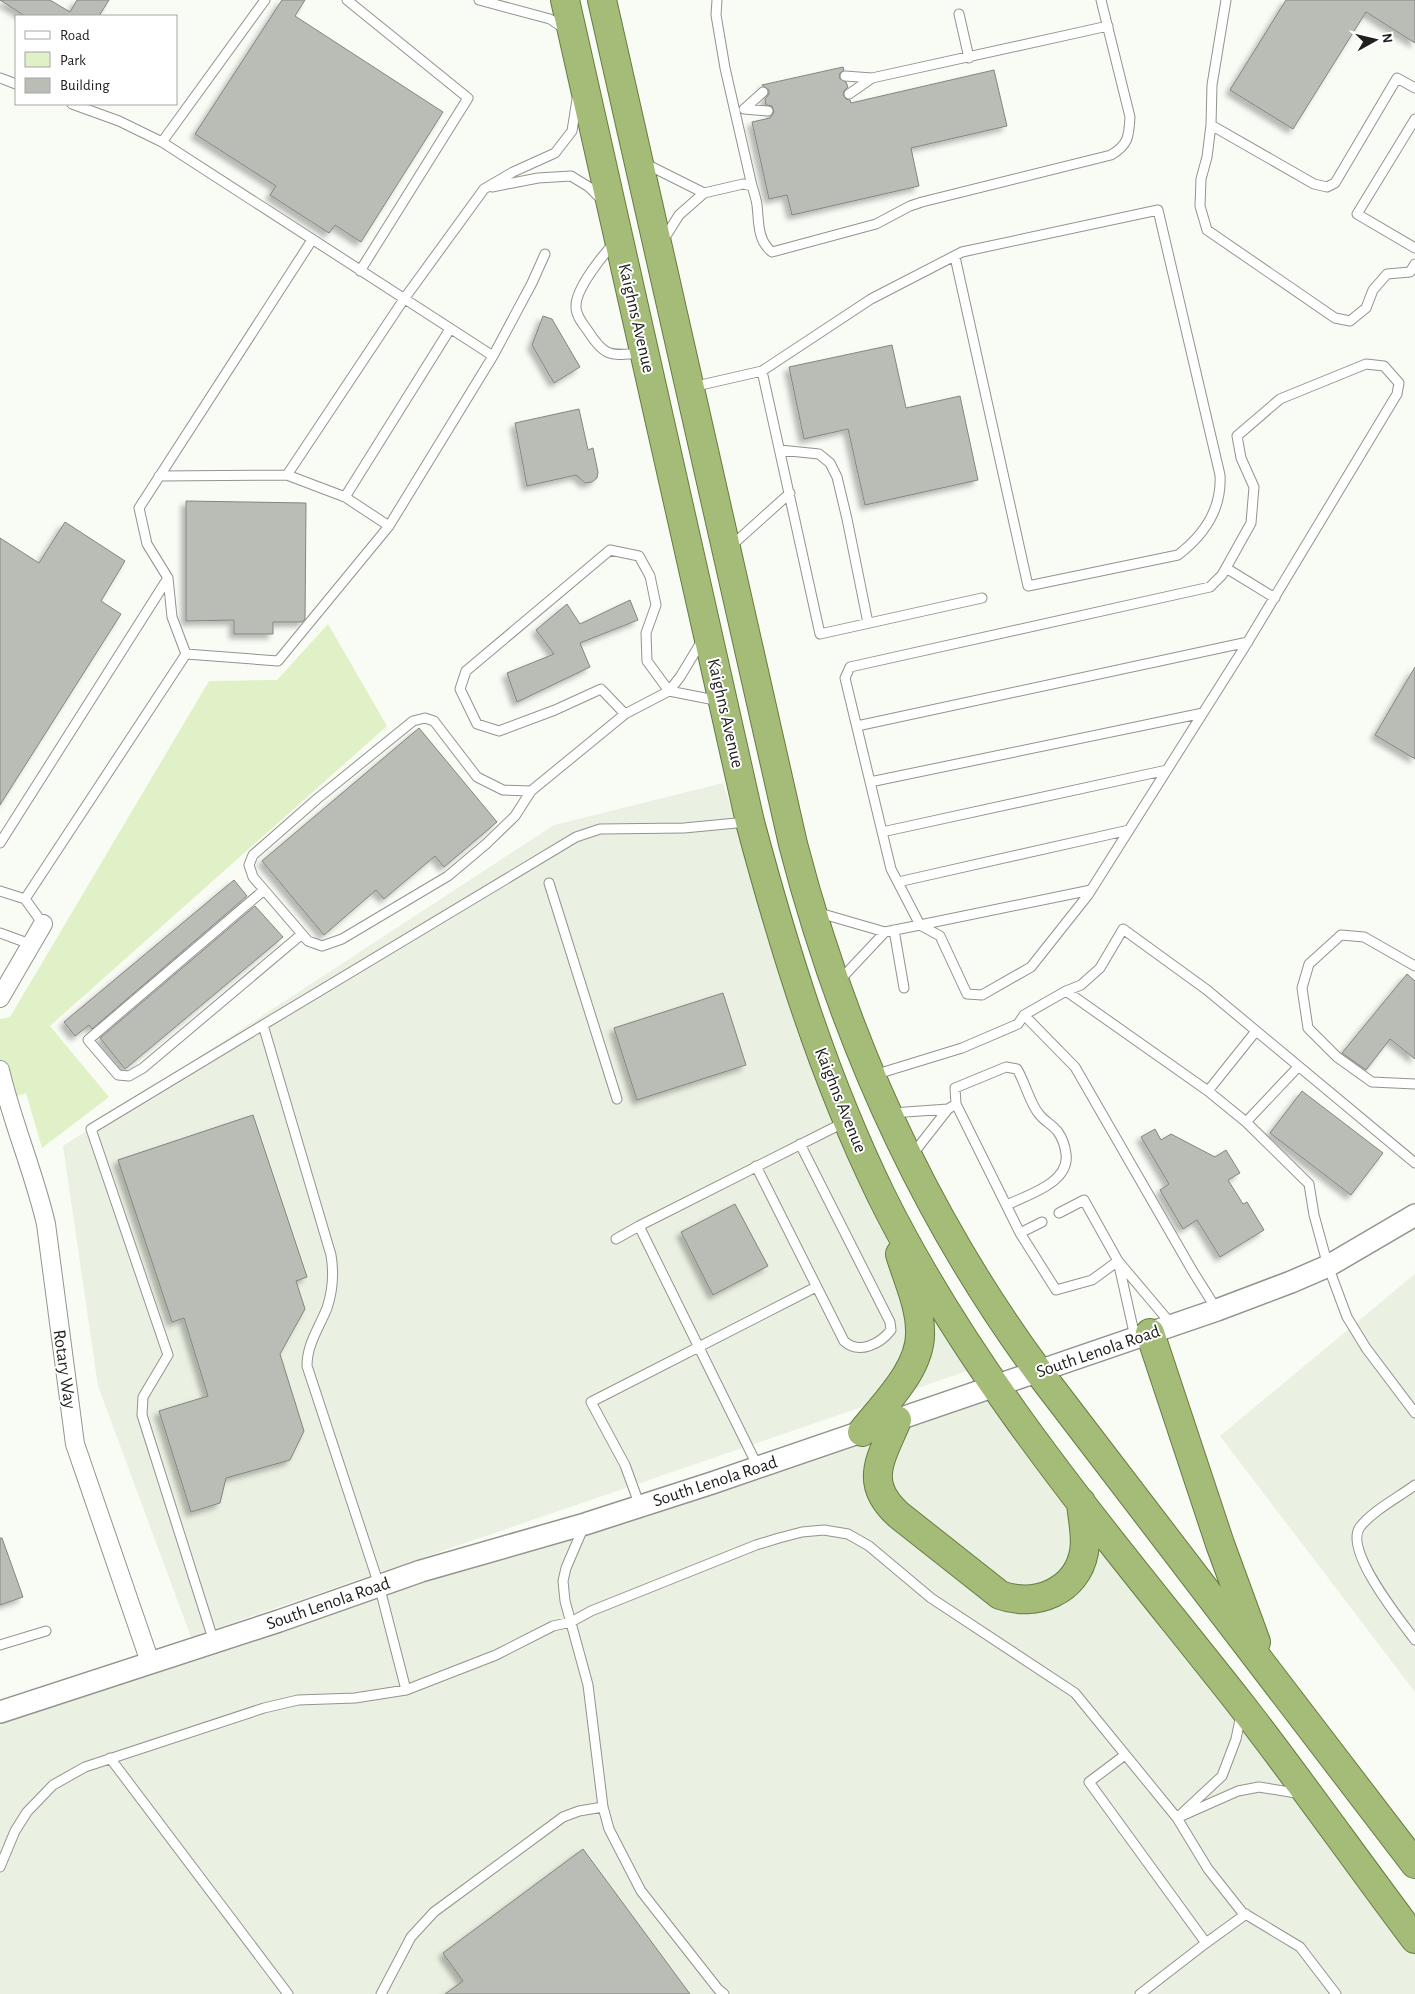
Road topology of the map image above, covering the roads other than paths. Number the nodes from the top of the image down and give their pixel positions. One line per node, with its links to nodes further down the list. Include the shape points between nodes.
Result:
1 (266, 0): 28 (lane)
2 (347, 0): 41 (lane, via 468,98)
3 (479, 0): 10 (lane)
4 (511, 0): 10 (lane)
5 (565, 0): 13 (highway, Kaighns Avenue)
6 (717, 0): 24 (lane, via 716,15)
7 (1101, 0): 12 (lane)
8 (1226, 0): 27 (lane, via 1212,85)
9 (606, 4): 29 (highway, Kaighns Avenue)
10 (500, 6): 13 (lane, via 550,19)
11 (959, 14): 14 (lane)
12 (1108, 26): 14 (lane); 30 (lane, via 1130,117 1129,136 1110,156 922,202 876,224 772,252 764,246)
13 (573, 35): 15 (highway, Kaighns Avenue)
14 (969, 58): 18 (lane)
15 (581, 72): 31 (lane, via 572,130 555,153); 33 (highway, Kaighns Avenue)
16 (845, 76): 18 (lane)
17 (0, 78): 19 (lane)
18 (872, 78): 22 (lane)
19 (15, 84)
20 (1415, 88): 27 (lane, via 1397,78 1335,183 1326,187 1314,184)
21 (764, 92): 24 (lane)
22 (849, 94)
23 (75, 105): 28 (lane, via 119,120)
24 (740, 110): 25 (lane); 30 (lane)
25 (768, 111)
26 (1415, 119): 36 (lane, via 1357,214)
27 (1211, 125): 40 (lane, via 1201,179 1200,206 1207,230 1335,318 1350,322 1366,308 1373,290 1388,274 1410,272)
28 (162, 142): 35 (lane)
29 (638, 160): 32 (lane); 37 (highway, Kaighns Avenue)
30 (752, 186): 32 (lane, via 742,184)
31 (484, 189): 33 (lane, via 538,178 571,176 589,187); 42 (lane)
32 (704, 193): 37 (lane, via 679,215)
33 (612, 209): 34 (highway, Kaighns Avenue)
34 (619, 238): 44 (highway, Kaighns Avenue); 44 (lane, via 592,270 576,308 584,326 605,352)
35 (312, 240): 41 (lane); 50 (lane)
36 (1415, 248)
37 (658, 251): 47 (highway, Kaighns Avenue)
38 (545, 254): 45 (lane)
39 (955, 257): 39 (lane, via 970,250 1158,210 1220,475 1218,502 1213,515 1192,544 1178,555 1028,586); 46 (lane, via 871,299)
40 (1415, 264)
41 (360, 271): 42 (lane)
42 (404, 299): 43 (lane); 49 (lane)
43 (450, 328): 45 (lane); 52 (lane)
44 (645, 353): 60 (highway, Kaighns Avenue)
45 (493, 356): 53 (lane)
46 (762, 371): 47 (lane); 48 (lane)
47 (689, 387): 54 (highway, Kaighns Avenue)
48 (780, 450): 51 (lane); 59 (lane, via 819,454 830,463 837,477 847,519)
49 (287, 475): 50 (lane); 52 (lane)
50 (159, 476): 56 (lane, via 139,508 146,544)
51 (790, 493): 54 (lane); 59 (lane, via 820,634)
52 (345, 497): 53 (lane)
53 (389, 526): 62 (lane, via 278,661)
54 (726, 550): 81 (highway, Kaighns Avenue, via 781,796)
55 (1226, 568): 58 (lane); 58 (lane, via 1251,523 1254,487 1237,436 1280,399 1366,364 1384,366 1399,383 1397,394); 67 (lane, via 1210,587 850,667 846,678)
56 (168, 578): 62 (lane, via 172,617); 74 (lane)
57 (982, 598): 59 (lane)
58 (1274, 598): 61 (lane)
59 (868, 623)
60 (708, 632): 63 (lane); 64 (highway, Kaighns Avenue)
61 (1248, 642): 65 (lane); 67 (lane)
62 (186, 654): 80 (lane)
63 (669, 691): 64 (lane); 66 (lane); 66 (lane, via 647,661 646,633 656,605 650,576 639,556 610,550 466,671 460,690 476,724 499,732 601,689)
64 (723, 702): 71 (highway, Kaighns Avenue)
65 (1203, 713): 68 (lane); 69 (lane)
66 (625, 714): 70 (lane)
67 (857, 726): 69 (lane)
68 (1167, 770): 72 (lane); 73 (lane)
69 (870, 782): 73 (lane)
70 (532, 791): 77 (lane, via 503,790 477,777 434,721 425,718 413,721 253,855 249,864 251,871); 86 (lane, via 515,816 448,876 342,939 322,946 308,941)
71 (750, 822): 94 (lane, via 684,828 600,829 576,837); 105 (highway, Kaighns Avenue, via 790,960)
72 (1129, 830): 75 (lane); 78 (lane)
73 (882, 832): 75 (lane, via 891,869)
74 (0, 843)
75 (898, 882): 83 (lane)
76 (549, 883): 101 (lane)
77 (264, 890): 86 (lane); 86 (lane, via 88,1040 118,1075 129,1076 143,1068)
78 (1092, 890): 83 (lane); 83 (lane, via 1031,967 982,995 966,994 940,936)
79 (0, 891): 80 (lane)
80 (25, 899): 82 (lane)
81 (811, 910): 84 (lane); 89 (highway, Kaighns Avenue)
82 (43, 924): 87 (street)
83 (920, 925): 84 (lane)
84 (890, 931): 89 (lane); 90 (lane)
85 (0, 933): 87 (lane)
86 (302, 934)
87 (30, 944): 92 (street)
88 (1415, 966): 99 (lane, via 1364,937 1341,935 1309,964 1302,988 1308,1028 1337,1058 1372,1082)
89 (836, 985): 98 (highway, Kaighns Avenue)
90 (904, 988)
91 (1066, 991): 93 (lane); 95 (lane, via 1081,985 1100,968 1123,929 1207,990); 100 (lane)
92 (0, 998)
93 (1024, 1015): 98 (lane, via 1018,1024 962,1048); 122 (lane, via 1074,1067)
94 (263, 1025): 135 (lane, via 333,1270 327,1308 308,1350 307,1366); 139 (lane, via 91,1129 168,1355 143,1397 142,1415)
95 (1256, 1031): 96 (lane); 100 (lane)
96 (1298, 1067): 106 (lane); 109 (lane)
97 (0, 1070): 103 (street, Rotary Way)
98 (871, 1076): 104 (highway, Kaighns Avenue)
99 (1415, 1084)
100 (1208, 1091): 106 (lane)
101 (617, 1099)
102 (952, 1107): 104 (lane); 108 (lane); 112 (lane); 112 (lane, via 955,1088 1006,1067 1017,1069 1038,1113 1059,1133 1067,1158 1064,1170 1053,1182)
103 (5, 1111): 141 (street, Rotary Way, via 40,1200 46,1224 75,1444)
104 (888, 1113): 108 (highway, Kaighns Avenue)
105 (848, 1120): 107 (lane); 111 (highway, Kaighns Avenue)
106 (1246, 1122): 120 (lane, via 1309,1184)
107 (800, 1144): 110 (lane); 121 (lane, via 890,1322 891,1330 885,1338 868,1346 849,1346)
108 (909, 1159): 125 (highway, Kaighns Avenue, via 978,1285)
109 (1415, 1163)
110 (756, 1166): 116 (lane); 121 (lane)
111 (882, 1195): 126 (highway, Kaighns Avenue, via 944,1308); 129 (highway, via 917,1310 920,1340 911,1368)
112 (1007, 1205): 117 (lane)
113 (1059, 1213): 119 (lane, via 1084,1200)
114 (1415, 1215): 120 (street, South Lenola Road)
115 (1042, 1222): 117 (lane)
116 (639, 1226): 118 (lane); 124 (lane)
117 (1020, 1233): 119 (lane, via 1056,1290 1092,1280)
118 (616, 1239)
119 (1118, 1261): 123 (lane); 123 (lane)
120 (1328, 1266): 122 (street, South Lenola Road); 127 (lane, via 1347,1317)
121 (816, 1286): 124 (lane)
122 (1217, 1310): 123 (street, South Lenola Road)
123 (1152, 1332): 125 (street, South Lenola Road); 142 (highway, via 1220,1544)
124 (699, 1346): 130 (lane); 133 (lane, via 591,1402 625,1465)
125 (1038, 1371): 126 (street, South Lenola Road); 142 (highway, Kaighns Avenue)
126 (996, 1386): 128 (street, South Lenola Road); 132 (highway, Kaighns Avenue)
127 (1415, 1413)
128 (897, 1420): 129 (street, South Lenola Road); 132 (highway, via 877,1473 882,1496 900,1516 1000,1595 1017,1600 1042,1598 1058,1591 1072,1579 1084,1551)
129 (862, 1432): 130 (street, South Lenola Road)
130 (758, 1467): 133 (street, South Lenola Road)
131 (1415, 1485): 138 (lane, via 1359,1528 1357,1540 1360,1556 1370,1576)
132 (1080, 1500): 144 (highway, Kaighns Avenue)
133 (640, 1506): 134 (street, South Lenola Road)
134 (586, 1524): 135 (street, South Lenola Road); 136 (lane, via 563,1581)
135 (379, 1585): 139 (street, South Lenola Road); 143 (lane)
136 (571, 1622): 143 (lane, via 553,1626 496,1655); 146 (lane, via 592,1610 756,1545 802,1532 824,1530 848,1534 869,1546 931,1598 1075,1693); 149 (lane, via 588,1685)
137 (46, 1630): 140 (lane)
138 (1415, 1640)
139 (214, 1642): 141 (street, South Lenola Road)
140 (0, 1645)
141 (150, 1662): 145 (street, South Lenola Road)
142 (1265, 1667): 151 (highway, Kaighns Avenue)
143 (406, 1690): 147 (lane, via 355,1698 298,1700 256,1710)
144 (1243, 1707): 148 (highway, Kaighns Avenue); 150 (lane, via 1236,1740 1222,1776)
145 (0, 1712)
146 (1125, 1755): 150 (lane); 155 (lane, via 1089,1782)
147 (110, 1758): 152 (lane, via 66,1776 53,1785 27,1812); 156 (lane)
148 (1307, 1795): 150 (lane, via 1259,1787 1238,1791); 154 (highway, Kaighns Avenue)
149 (603, 1807): 157 (lane, via 563,1817 434,1912 411,1937); 158 (lane, via 608,1829 641,1890)
150 (1177, 1818): 153 (lane, via 1208,1869)
151 (1415, 1864)
152 (0, 1867)
153 (1246, 1914): 155 (lane); 160 (lane, via 1300,1948)
154 (1415, 1939)
155 (1206, 1943): 159 (lane)
156 (288, 1994)
157 (381, 1994)
158 (724, 1994)
159 (1140, 1994)
160 (1336, 1994)

